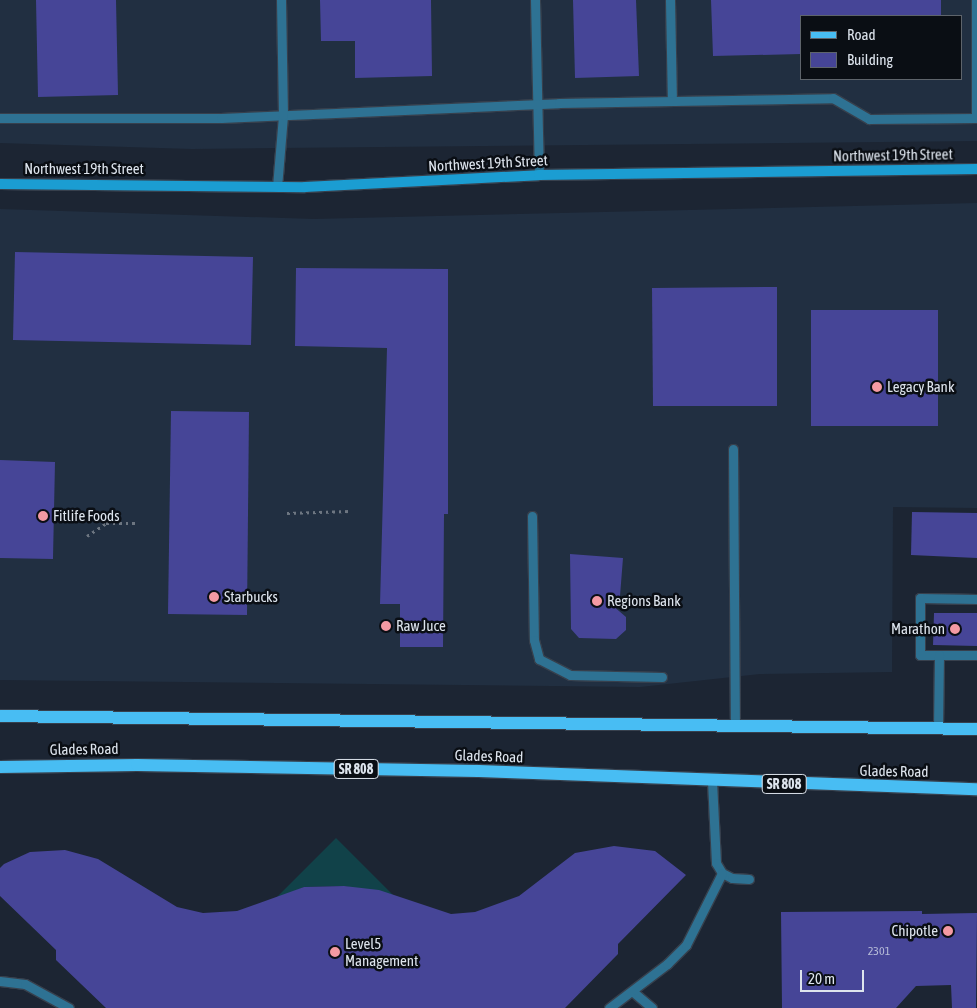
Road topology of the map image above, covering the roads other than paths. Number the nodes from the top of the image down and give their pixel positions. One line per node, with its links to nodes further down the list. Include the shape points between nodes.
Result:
1 (282, 0): 8 (lane)
2 (535, 0): 7 (lane)
3 (670, 0): 6 (lane)
4 (976, 0): 5 (lane)
5 (977, 91): 6 (lane, via 976,118 869,119 834,98)
6 (672, 101): 7 (lane)
7 (537, 103): 8 (lane); 11 (lane)
8 (283, 115): 9 (lane); 13 (lane)
9 (0, 118)
10 (977, 170): 11 (street, Northwest 19th Street)
11 (539, 175): 13 (street, Northwest 19th Street)
12 (0, 184): 13 (street, Northwest 19th Street)
13 (277, 187)
14 (733, 449): 21 (lane)
15 (532, 516): 19 (lane, via 534,640 539,659 570,675)
16 (977, 599): 17 (lane, via 920,598 920,655)
17 (938, 655): 18 (lane); 22 (lane)
18 (977, 656)
19 (662, 677)
20 (0, 716): 21 (main road, Glades Road)
21 (736, 726): 22 (main road, Glades Road)
22 (938, 728): 23 (main road, Glades Road)
23 (977, 729)
24 (0, 767): 25 (main road, Glades Road / SR 808, via 137,765 478,771)
25 (712, 781): 26 (main road, Glades Road / SR 808); 27 (lane, via 712,846)
26 (977, 789)
27 (722, 873): 28 (lane); 30 (lane, via 686,945)
28 (749, 879)
29 (0, 981): 31 (lane, via 25,984)
30 (632, 991): 32 (lane); 33 (lane)
31 (70, 1008)
32 (609, 1008)
33 (652, 1008)

